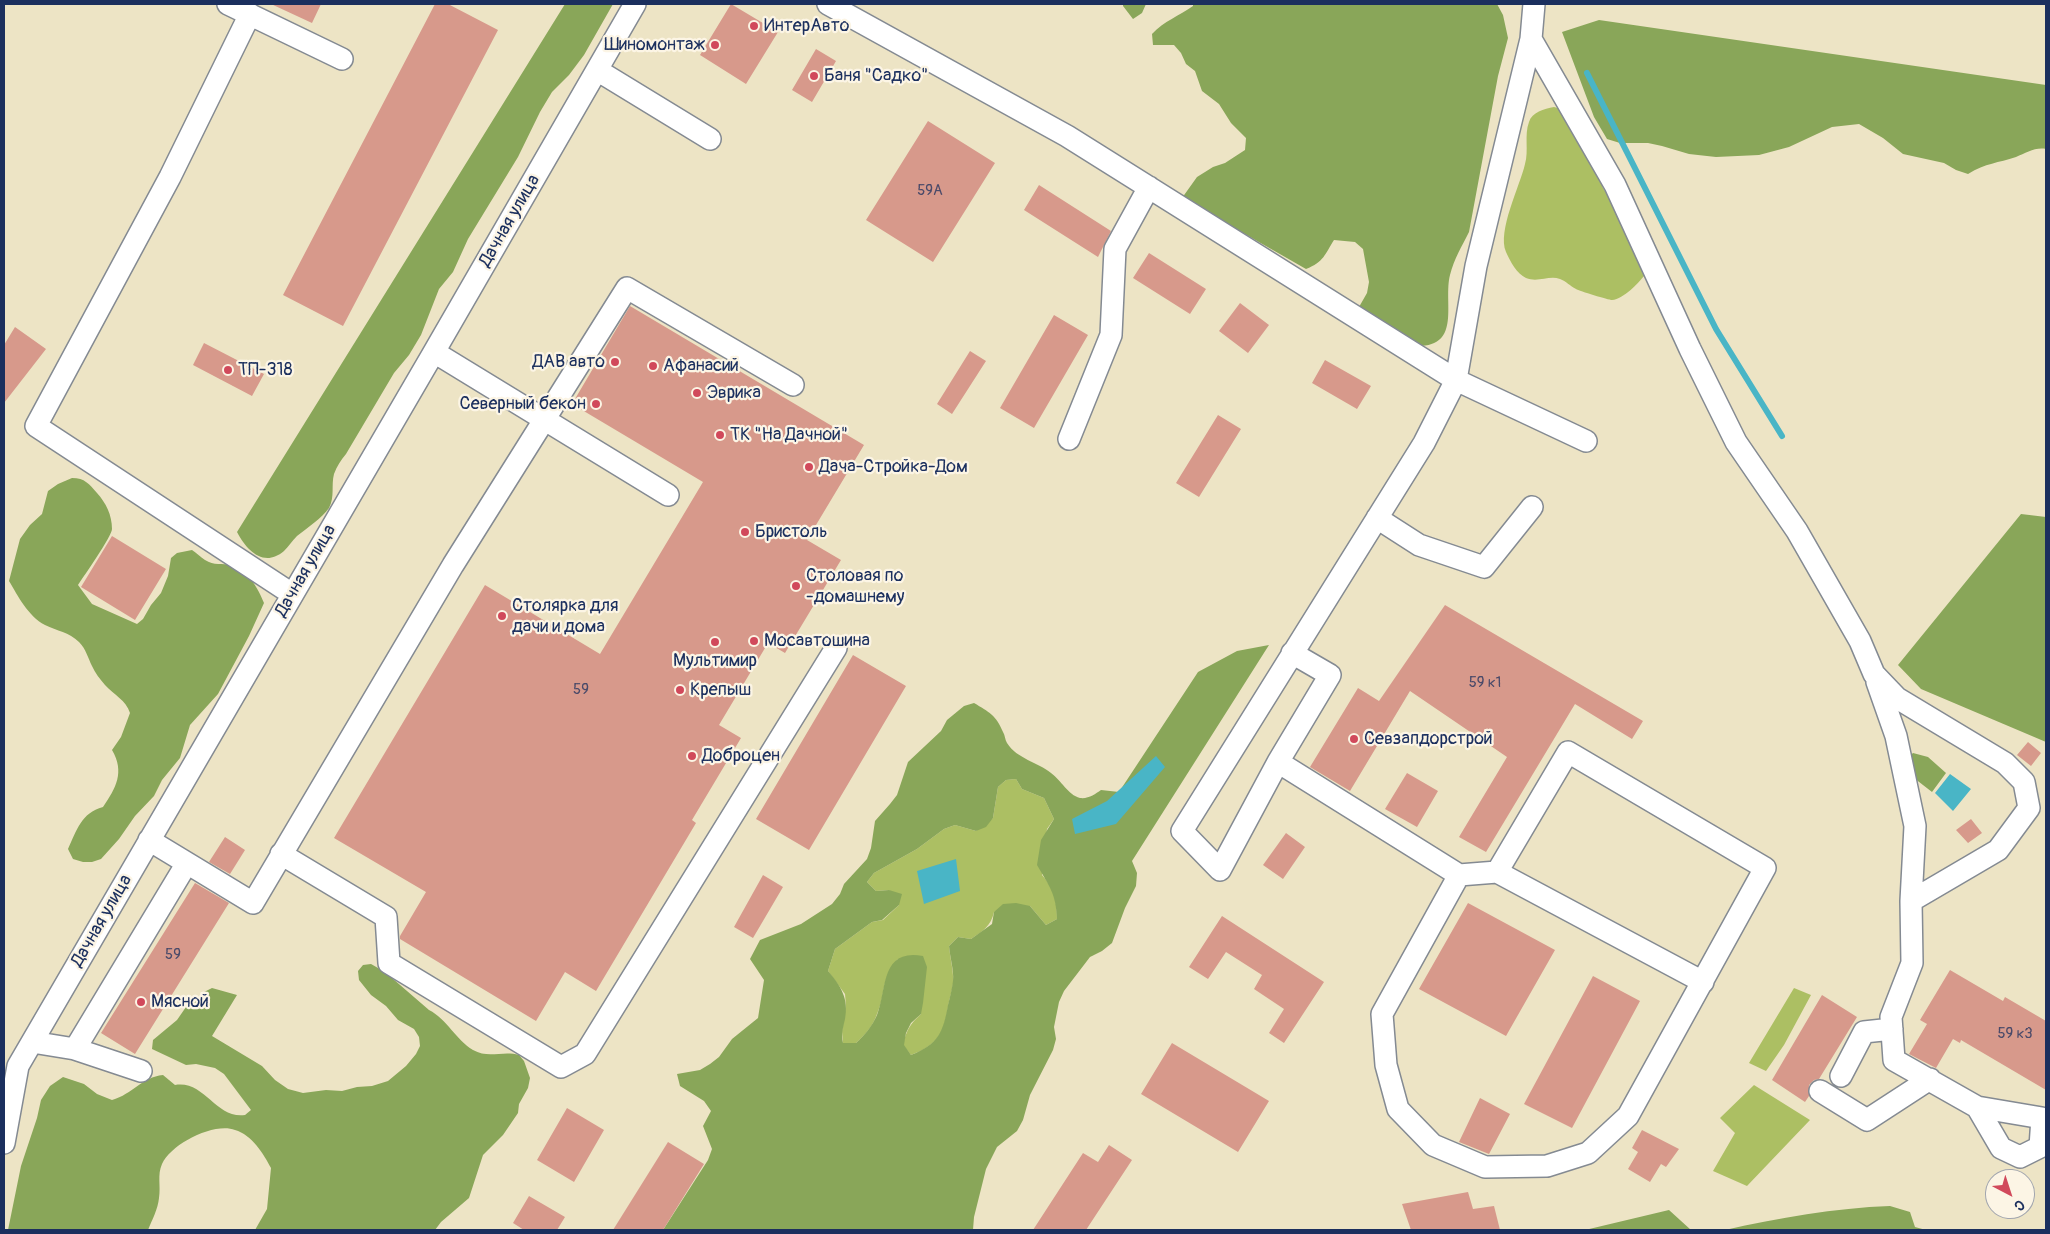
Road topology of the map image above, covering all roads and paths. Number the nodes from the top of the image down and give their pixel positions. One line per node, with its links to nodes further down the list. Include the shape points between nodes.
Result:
1 (228, 4): 5 (street)
2 (828, 4): 10 (street, via 1067,136)
3 (1534, 4): 6 (street)
4 (633, 5): 8 (street, Дачная улица)
5 (250, 14): 7 (street); 20 (street, via 170,177 36,426)
6 (1531, 39): 12 (street, via 1476,266); 23 (street, via 1615,185 1736,442 1798,531 1860,641)
7 (342, 59)
8 (596, 70): 9 (street); 11 (street, Дачная улица)
9 (710, 139)
10 (1149, 187): 12 (street); 15 (street, via 1115,248 1111,335)
11 (434, 352): 14 (street); 20 (street, Дачная улица)
12 (1456, 380): 16 (street); 19 (street, via 1424,442)
13 (793, 385): 14 (street, via 627,288)
14 (546, 420): 17 (street); 26 (street, via 453,565)
15 (1069, 439)
16 (1586, 441)
17 (668, 495)
18 (1532, 507): 19 (street, via 1484,568 1419,545)
19 (1377, 518): 22 (street)
20 (292, 594): 25 (street, Дачная улица)
21 (836, 648): 26 (street, via 585,1054 560,1067 389,963 386,917)
22 (1292, 652): 24 (street, via 1330,675); 24 (street, via 1182,831 1220,870)
23 (1874, 674): 30 (street, via 1896,736 1915,826); 30 (street, via 1897,698 2005,763 2024,782 2029,808 1998,850)
24 (1278, 762): 29 (street)
25 (149, 840): 27 (street); 33 (street, Дачная улица)
26 (281, 854): 27 (street, via 253,903)
27 (187, 863): 34 (street)
28 (1497, 872): 29 (street); 31 (street); 31 (street, via 1568,752 1765,868)
29 (1459, 875): 31 (street, via 1382,1014 1386,1064 1398,1109 1433,1145 1485,1167 1547,1166 1588,1153 1628,1116)
30 (1911, 901): 32 (street, via 1912,963 1891,1017)
31 (1703, 982)
32 (1892, 1030): 37 (street, via 1864,1032); 38 (street, via 1894,1060)
33 (32, 1042): 34 (street); 35 (street, Дачная улица)
34 (75, 1049): 36 (street)
35 (11, 1064): 41 (street, Дачная улица)
36 (142, 1071)
37 (1841, 1076)
38 (1930, 1079): 39 (street, via 1867,1120); 40 (street)
39 (1820, 1091)
40 (1977, 1107)
41 (4, 1143)

